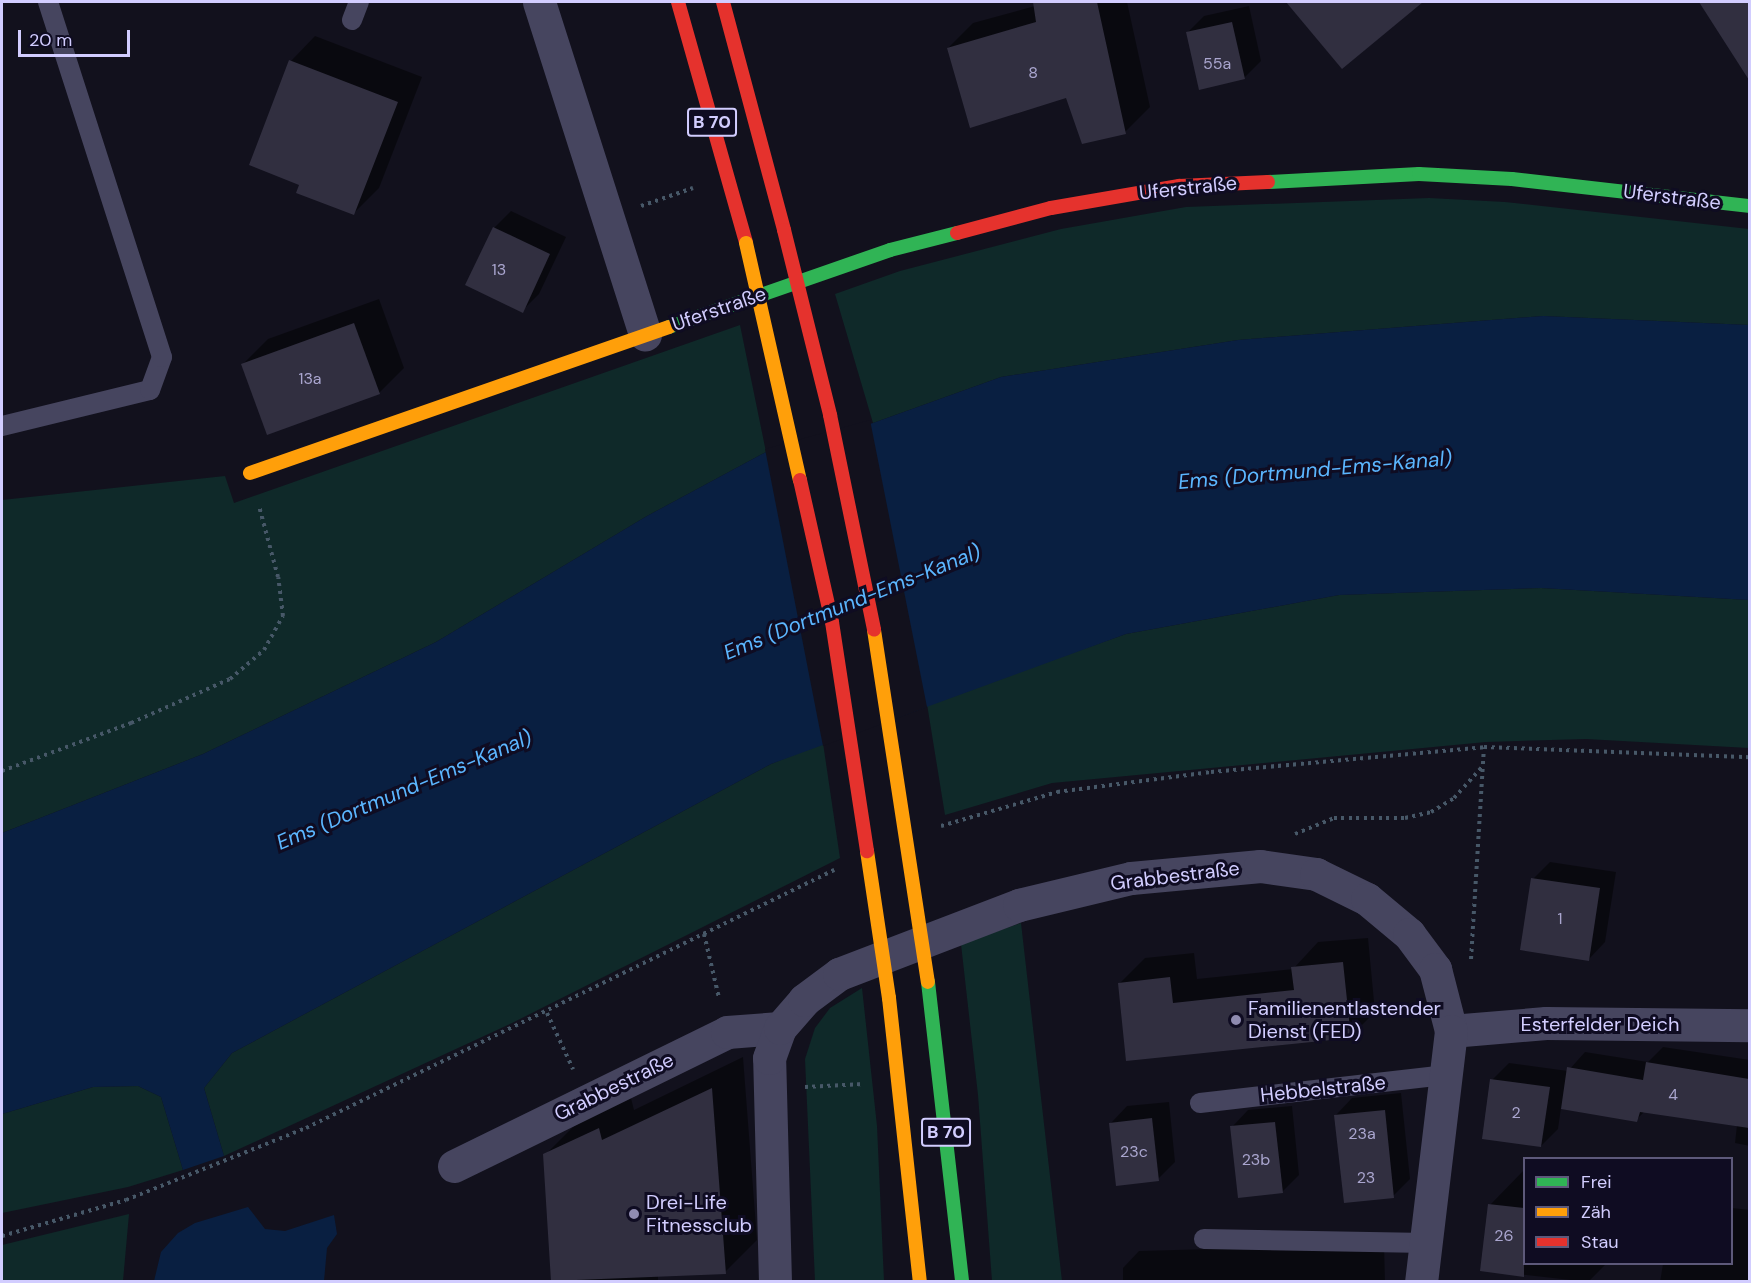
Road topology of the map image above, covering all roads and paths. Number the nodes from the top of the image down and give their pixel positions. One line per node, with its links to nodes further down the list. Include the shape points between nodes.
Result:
1 (48, 2): 11 (lane, via 162,357 150,390)
2 (359, 2): 6 (lane)
3 (539, 2): 9 (street, Uferstraße)
4 (678, 2): 33 (main road, B 70, bridge, via 746,243 832,622 889,998)
5 (723, 2): 34 (main road, B 70, bridge, via 830,415 872,616 928,982)
6 (352, 20)
7 (696, 187): 9 (path)
8 (1749, 206): 10 (main road, Uferstraße, via 1512,179 1419,174 1179,186 1051,208 933,237)
9 (609, 216): 10 (street, Uferstraße)
10 (645, 334): 12 (main road, Uferstraße)
11 (2, 426)
12 (250, 473): 15 (path, via 278,577 283,616 264,650 230,679 131,723)
13 (1484, 747): 14 (path)
14 (1483, 766): 16 (path, via 1454,798 1431,812 1405,818 1345,817 1316,823 1282,842); 18 (path)
15 (2, 771)
16 (1260, 866): 21 (street, Grabbestraße, via 1131,878 1019,905 838,974 804,1000); 22 (street, Grabbestraße, via 1316,874 1367,899 1409,934 1435,969)
17 (704, 934): 23 (path)
18 (1471, 964)
19 (547, 1013): 24 (path)
20 (1749, 1025): 22 (street, Esterfelder Deich, via 1546,1023)
21 (780, 1028): 23 (street, Grabbestraße); 32 (street, Grabbestraße, via 769,1058)
22 (1451, 1031): 25 (street)
23 (727, 1032): 29 (street, Grabbestraße)
24 (559, 1040)
25 (1446, 1075): 28 (lane, Hebbelstraße); 31 (street)
26 (867, 1084): 27 (path)
27 (799, 1087)
28 (1200, 1103)
29 (454, 1166)
30 (1204, 1239): 31 (lane)
31 (1426, 1243): 35 (street)
32 (775, 1281)
33 (920, 1281)
34 (962, 1281)
35 (1421, 1281)

